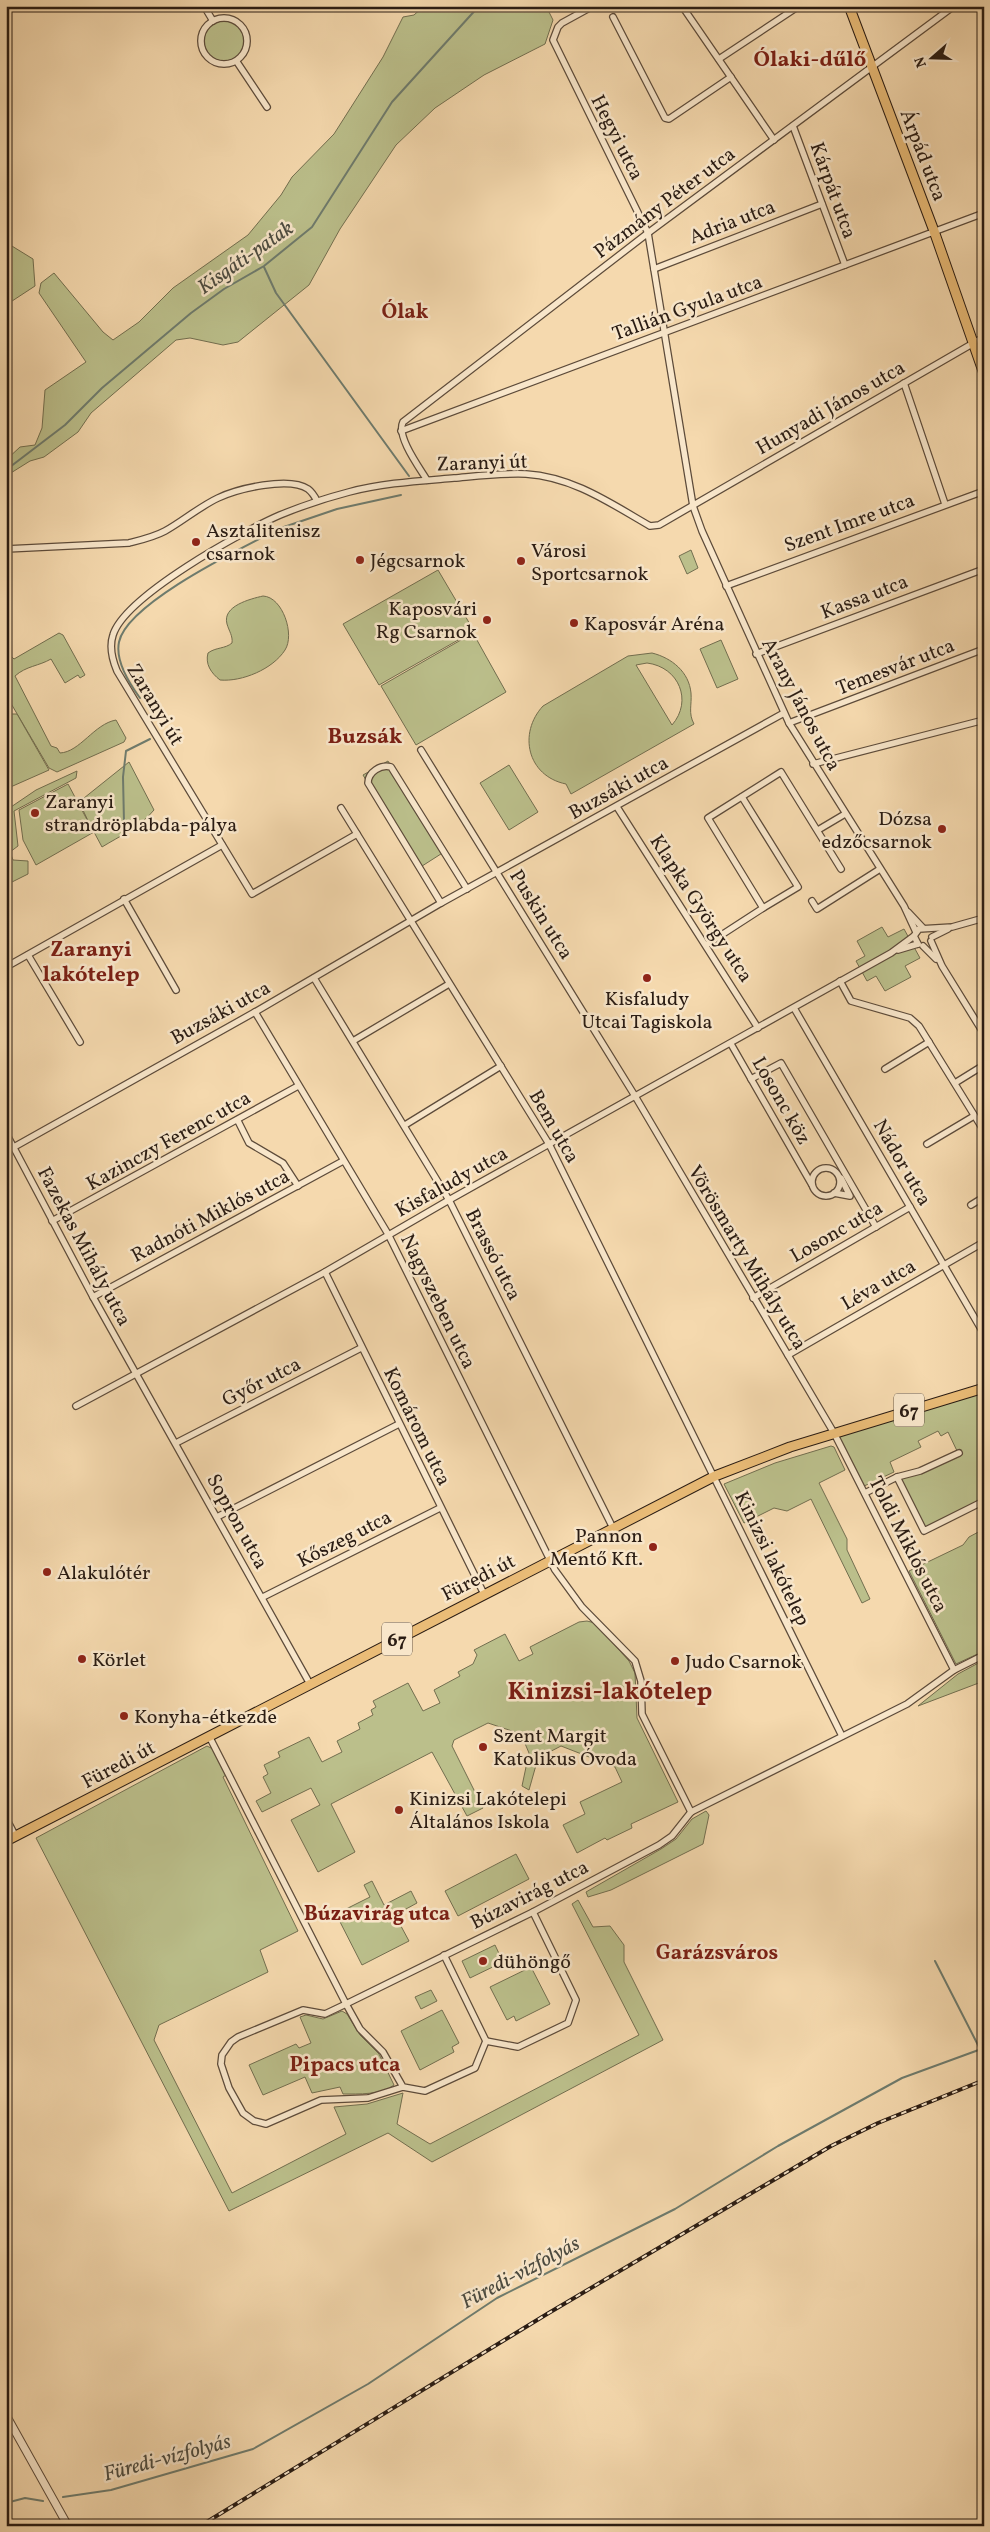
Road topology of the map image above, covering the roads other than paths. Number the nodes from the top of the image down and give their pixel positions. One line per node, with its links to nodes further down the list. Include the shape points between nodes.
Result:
1 (204, 6): 8 (street)
2 (593, 6): 19 (street, Hegyi utca, via 562,23 553,40)
3 (682, 6): 9 (street)
4 (799, 6): 9 (street)
5 (848, 6): 11 (main road, Árpád utca)
6 (954, 6): 11 (street, Pázmány Péter utca)
7 (613, 17): 12 (street, via 665,118 669,119)
8 (212, 21): 10 (street, via 227,18 245,29 246,50); 10 (street, via 202,33 202,50 206,57 221,65)
9 (719, 58): 12 (street)
10 (237, 62): 13 (street)
11 (872, 67): 14 (street, Pázmány Péter utca); 18 (main road, Árpád utca)
12 (731, 77): 15 (street)
13 (267, 107)
14 (793, 126): 15 (street, Pázmány Péter utca); 16 (street, Kárpát utca)
15 (774, 140): 19 (street, Pázmány Péter utca)
16 (822, 204): 20 (street, Kárpát utca); 21 (street, Adria utca)
17 (984, 213): 18 (street, Tallián Gyula utca)
18 (934, 231): 20 (street, Tallián Gyula utca); 24 (main road, Árpád utca)
19 (648, 234): 21 (street, Hegyi utca); 27 (street, Pázmány Péter utca, via 434,396 403,422)
20 (844, 265): 22 (street, Tallián Gyula utca)
21 (654, 269): 22 (street, Hegyi utca)
22 (666, 332): 27 (street, Tallián Gyula utca); 32 (street, Hegyi utca)
23 (984, 337): 24 (street, Hunyadi János utca)
24 (973, 343): 25 (main road, Árpád utca); 26 (street, Hunyadi János utca)
25 (984, 374)
26 (904, 383): 31 (street); 32 (street, Hunyadi János utca)
27 (401, 431): 28 (street)
28 (427, 480): 30 (street, Zaranyi út, via 371,487); 32 (street, Zaranyi út, via 508,474 544,477 589,491 655,526)
29 (984, 491): 31 (street, Szent Imre utca)
30 (317, 501): 33 (street, via 308,489 301,486 252,487 219,497 166,530 129,543); 49 (street, Zaranyi út, via 264,523 156,588 118,624 113,634 112,659 117,672)
31 (946, 504): 35 (street, Szent Imre utca)
32 (693, 506): 35 (street, Arany János utca)
33 (6, 549)
34 (984, 569): 37 (street, Kassa utca)
35 (726, 586): 37 (street, Arany János utca)
36 (984, 649): 40 (street, Temesvár utca)
37 (756, 654): 38 (street, Arany János utca)
38 (784, 713): 40 (street, Arany János utca); 44 (street, Buzsáki utca)
39 (984, 720): 42 (street)
40 (789, 723): 42 (street, Arany János utca)
41 (421, 750): 52 (street, Puskin utca)
42 (813, 764): 46 (street, Arany János utca)
43 (742, 796): 47 (street, via 781,772); 58 (street, via 708,818); 58 (street, via 798,887)
44 (618, 806): 52 (street, Buzsáki utca); 65 (street, Klapka György utca)
45 (341, 808): 48 (street, Bem utca)
46 (845, 814): 47 (street); 50 (street, Arany János utca)
47 (818, 830): 51 (street)
48 (356, 834): 49 (street, Zaranyi út, via 252,894); 60 (street, Bem utca)
49 (222, 844): 54 (street)
50 (880, 869): 55 (street, via 817,909); 57 (street, Arany János utca)
51 (841, 870)
52 (497, 873): 53 (street, Buzsáki utca); 89 (street, Puskin utca)
53 (467, 889): 56 (street, Buzsáki utca); 56 (street, via 391,767 381,767 371,773 368,782)
54 (124, 899): 68 (street); 74 (street)
55 (812, 901)
56 (441, 903): 60 (street, Buzsáki utca)
57 (904, 906): 62 (street, Arany János utca); 63 (street, Arany János utca)
58 (763, 908): 65 (street)
59 (984, 918): 61 (street)
60 (410, 920): 71 (street, Buzsáki utca); 73 (street, Bem utca)
61 (952, 927): 62 (street); 64 (street)
62 (926, 929): 63 (street); 64 (street, Arany János utca)
63 (915, 934): 66 (street, Arany János utca); 67 (street)
64 (931, 939): 66 (street); 69 (street)
65 (706, 945): 77 (street, Klapka György utca)
66 (920, 945): 67 (street); 69 (street)
67 (892, 953): 72 (street, Kisfaludy utca)
68 (28, 954): 70 (street); 80 (street)
69 (942, 966): 78 (street)
70 (6, 967)
71 (314, 978): 76 (street, Buzsáki utca); 79 (street, Brassó utca)
72 (840, 981): 75 (street, Kisfaludy utca); 81 (street, via 851,1001 910,1018)
73 (449, 984): 79 (street); 84 (street, Bem utca)
74 (176, 990)
75 (794, 1008): 77 (street, Kisfaludy utca); 111 (street, Nádor utca)
76 (254, 1012): 88 (street, Nagyszeben utca); 97 (street, Buzsáki utca)
77 (758, 1028): 82 (street, Kisfaludy utca)
78 (984, 1034)
79 (354, 1041): 92 (street, Brassó utca)
80 (80, 1042)
81 (929, 1042): 85 (street); 87 (street)
82 (731, 1044): 86 (street, Losonc köz); 89 (street, Kisfaludy utca)
83 (984, 1065): 87 (street)
84 (501, 1066): 92 (street); 95 (street, Bem utca)
85 (885, 1069)
86 (751, 1079): 99 (street, via 781,1064); 102 (street, Losonc köz)
87 (954, 1083): 90 (street)
88 (298, 1086): 91 (street, Kazinczy Ferenc utca); 98 (street, Nagyszeben utca)
89 (635, 1096): 95 (street, Kisfaludy utca); 119 (street, Vörösmarty Mihály utca)
90 (974, 1116): 93 (street); 96 (street)
91 (238, 1121): 105 (street, via 249,1142 283,1163); 112 (street, Kazinczy Ferenc utca)
92 (405, 1124): 109 (street, Brassó utca)
93 (984, 1132)
94 (6, 1133): 97 (street, Fazekas Mihály utca)
95 (550, 1144): 109 (street, Kisfaludy utca); 130 (street, Bem utca)
96 (927, 1144)
97 (14, 1147): 112 (street, Fazekas Mihály utca)
98 (343, 1161): 105 (street, Radnóti Miklós utca); 114 (street, Nagyszeben utca)
99 (834, 1162): 100 (street); 103 (street); 107 (street)
100 (824, 1168): 101 (street); 103 (street)
101 (816, 1171): 102 (street); 104 (street)
102 (804, 1172): 104 (street, Losonc köz)
103 (838, 1174): 106 (street, via 840,1186); 107 (street)
104 (812, 1185): 106 (street, via 820,1195)
105 (298, 1186): 118 (street, Radnóti Miklós utca)
106 (834, 1194): 107 (street)
107 (854, 1195): 113 (street)
108 (984, 1197): 110 (street)
109 (449, 1200): 114 (street, Kisfaludy utca); 136 (street, Brassó utca)
110 (971, 1205)
111 (910, 1207): 113 (street, Losonc utca); 116 (street, Nádor utca)
112 (52, 1221): 118 (street, Fazekas Mihály utca)
113 (876, 1228): 119 (street, Losonc utca)
114 (388, 1234): 117 (street, Kisfaludy utca); 137 (street, Nagyszeben utca)
115 (984, 1242): 116 (street, Léva utca)
116 (944, 1265): 120 (street, Nádor utca); 122 (street, Léva utca)
117 (325, 1272): 121 (street, Komárom utca); 123 (street, Kisfaludy utca)
118 (93, 1297): 123 (street, Fazekas Mihály utca)
119 (753, 1298): 122 (street, Vörösmarty Mihály utca)
120 (984, 1334)
121 (362, 1348): 126 (street, Komárom utca); 128 (street, Győr utca)
122 (788, 1355): 127 (street, Vörösmarty Mihály utca)
123 (136, 1374): 125 (street, Kisfaludy utca); 128 (street, Sopron utca)
124 (984, 1388): 127 (main road, Füredi út / 67)
125 (76, 1406)
126 (399, 1424): 134 (street, Komárom utca); 135 (street)
127 (834, 1433): 130 (main road, Füredi út / 67); 132 (street, Toldi Miklós utca)
128 (176, 1443): 135 (street, Sopron utca)
129 (958, 1453): 131 (street, via 920,1471)
130 (715, 1476): 136 (main road, Füredi út / 67); 144 (street, Kinizsi lakótelep)
131 (897, 1477): 132 (street); 133 (street, via 924,1530)
132 (865, 1493): 141 (street, Toldi Miklós utca)
133 (984, 1501)
134 (440, 1508): 138 (street, Komárom utca); 139 (street, Kőszeg utca)
135 (217, 1517): 139 (street, Sopron utca)
136 (613, 1528): 137 (main road, Füredi út / 67)
137 (550, 1560): 138 (main road, Füredi út / 67); 145 (street, via 572,1594 635,1662 641,1681 642,1714)
138 (484, 1594): 142 (main road, Füredi út / 67)
139 (263, 1597): 142 (street, Sopron utca)
140 (984, 1655): 141 (street)
141 (954, 1670): 144 (street, via 918,1698)
142 (310, 1684): 143 (main road, Füredi út / 67)
143 (209, 1736): 147 (main road, Füredi út / 67); 151 (street)
144 (842, 1736): 145 (street)
145 (691, 1812): 149 (street, Búzavirág utca, via 672,1836 659,1846)
146 (6, 1818): 147 (street)
147 (16, 1837): 148 (main road, Füredi út / 67)
148 (6, 1842)
149 (533, 1912): 150 (street, Búzavirág utca); 152 (street, via 576,2000 568,2023 518,2047)
150 (444, 1955): 151 (street, Búzavirág utca); 152 (street)
151 (346, 2004): 153 (street, via 360,2029 383,2052); 153 (street, via 325,2014 303,2010 231,2042 222,2055 221,2064 239,2109 254,2121 266,2124 321,2100 368,2098)
152 (486, 2041): 153 (street, via 475,2068 425,2091)
153 (403, 2087)
154 (6, 2414): 155 (street)
155 (68, 2526)

